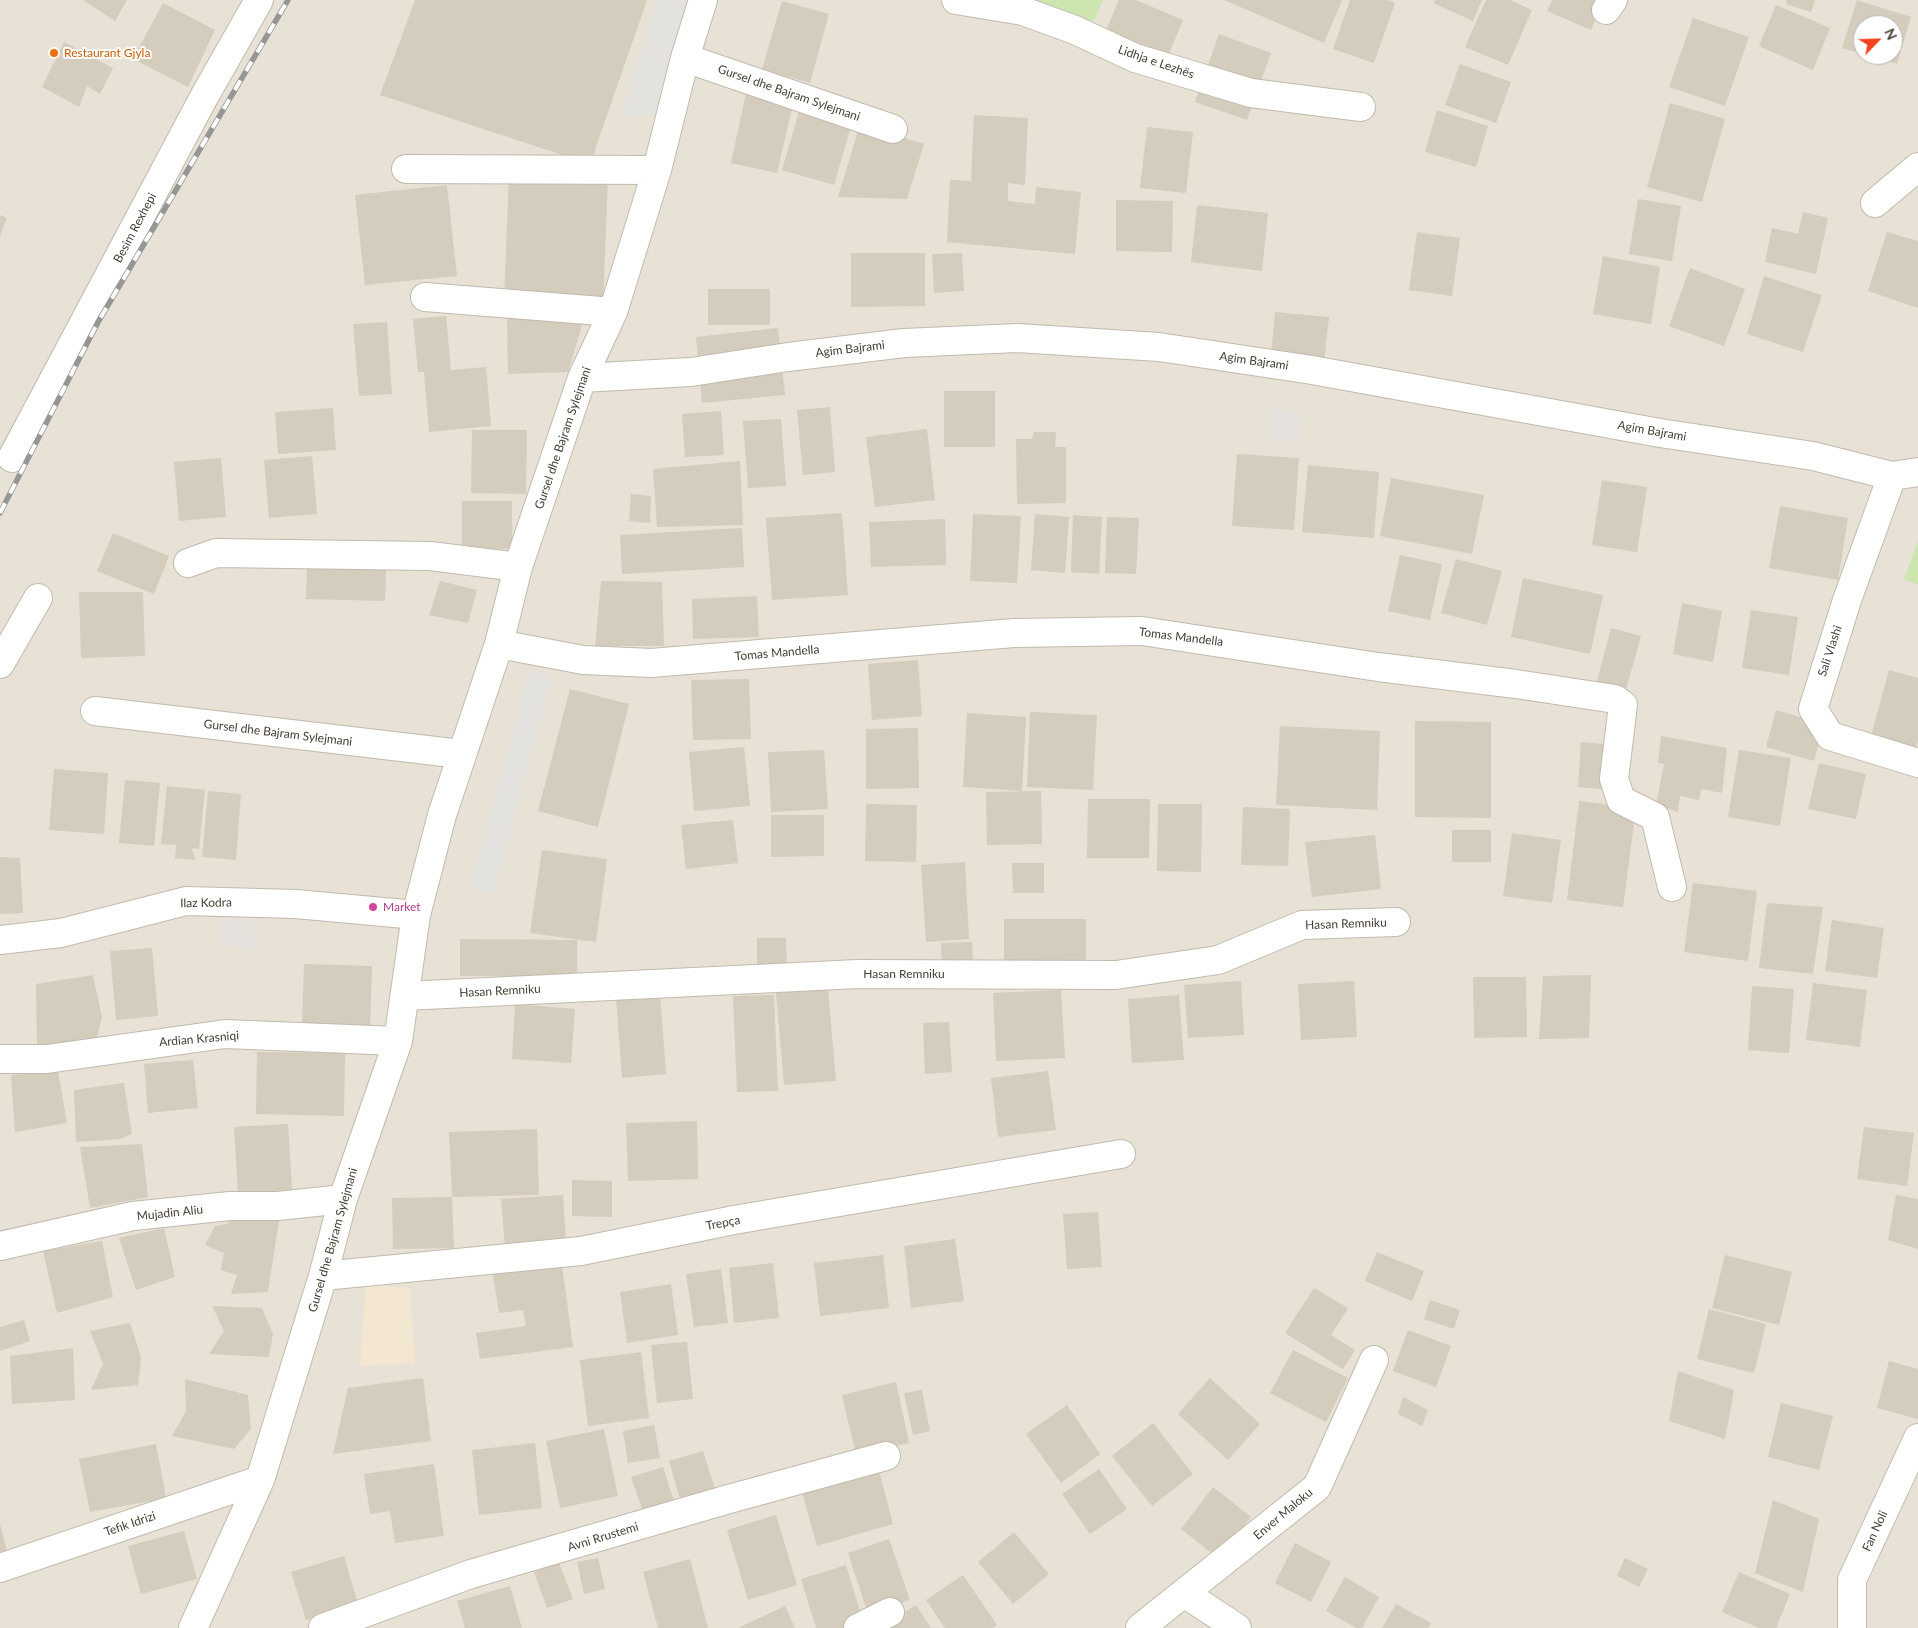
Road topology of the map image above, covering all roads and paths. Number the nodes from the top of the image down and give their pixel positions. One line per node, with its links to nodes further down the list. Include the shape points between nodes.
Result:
1 (260, 0): 14 (street, Besim Rexhepi)
2 (703, 0): 4 (street, Gursel dhe Bajram Sylejmani)
3 (956, 0): 5 (street, Lidhja e Lezhës, via 1022,11 1075,30 1135,58 1251,93)
4 (685, 58): 6 (street, Gursel dhe Bajram Sylejmani); 9 (street, Gursel dhe Bajram Sylejmani)
5 (1361, 107)
6 (893, 129)
7 (1918, 167): 10 (street)
8 (406, 169): 9 (street)
9 (657, 170): 12 (street, Gursel dhe Bajram Sylejmani)
10 (1875, 203)
11 (425, 297): 12 (street)
12 (613, 312): 13 (street, Gursel dhe Bajram Sylejmani)
13 (582, 378): 16 (street, Agim Bajrami, via 691,372 914,342 1017,338 1159,347 1813,456); 18 (street, Gursel dhe Bajram Sylejmani)
14 (12, 458)
15 (1918, 472): 16 (street, Agim Bajrami)
16 (1892, 476): 24 (street, Sali Vlashi, via 1846,600 1813,710 1830,736)
17 (188, 563): 18 (street, via 216,553 235,553 430,556)
18 (518, 567): 20 (street, Gursel dhe Bajram Sylejmani)
19 (38, 598): 21 (street)
20 (500, 644): 23 (street, Gursel dhe Bajram Sylejmani); 25 (street, Tomas Mandella, via 583,660 651,663 1014,633 1142,631 1615,699 1623,705 1614,779 1621,800 1655,817)
21 (0, 664)
22 (95, 711): 23 (street, Gursel dhe Bajram Sylejmani)
23 (461, 754): 26 (street, Gursel dhe Bajram Sylejmani)
24 (1918, 763)
25 (1672, 887)
26 (416, 915): 28 (street, Ilaz Kodra, via 296,904 186,901 61,933); 29 (street, Gursel dhe Bajram Sylejmani)
27 (1396, 922): 29 (street, Hasan Remniku, via 1302,925 1218,960 1116,975 858,974)
28 (0, 940)
29 (405, 996): 30 (street, Gursel dhe Bajram Sylejmani)
30 (398, 1041): 31 (street, Ardian Krasniqi, via 225,1034 46,1059); 33 (street, Gursel dhe Bajram Sylejmani)
31 (0, 1059)
32 (1121, 1154): 35 (street, Trepça, via 734,1220 581,1252)
33 (342, 1200): 34 (street, Mujadin Aliu, via 278,1206 230,1206 133,1216); 35 (street, Gursel dhe Bajram Sylejmani)
34 (0, 1246)
35 (323, 1276): 39 (street, Gursel dhe Bajram Sylejmani)
36 (1374, 1360): 41 (street, Enver Maloku, via 1317,1487)
37 (1918, 1438): 48 (street, Fan Noli, via 1852,1580)
38 (886, 1456): 44 (street, Avni Rrustemi, via 471,1574)
39 (260, 1480): 40 (street, Tefik Idrizi); 43 (street, Gursel dhe Bajram Sylejmani)
40 (0, 1568)
41 (1184, 1593): 46 (street, Enver Maloku); 47 (street)
42 (890, 1612): 45 (street)
43 (193, 1628)
44 (323, 1628)
45 (858, 1628)
46 (1140, 1628)
47 (1237, 1628)
48 (1852, 1628)

